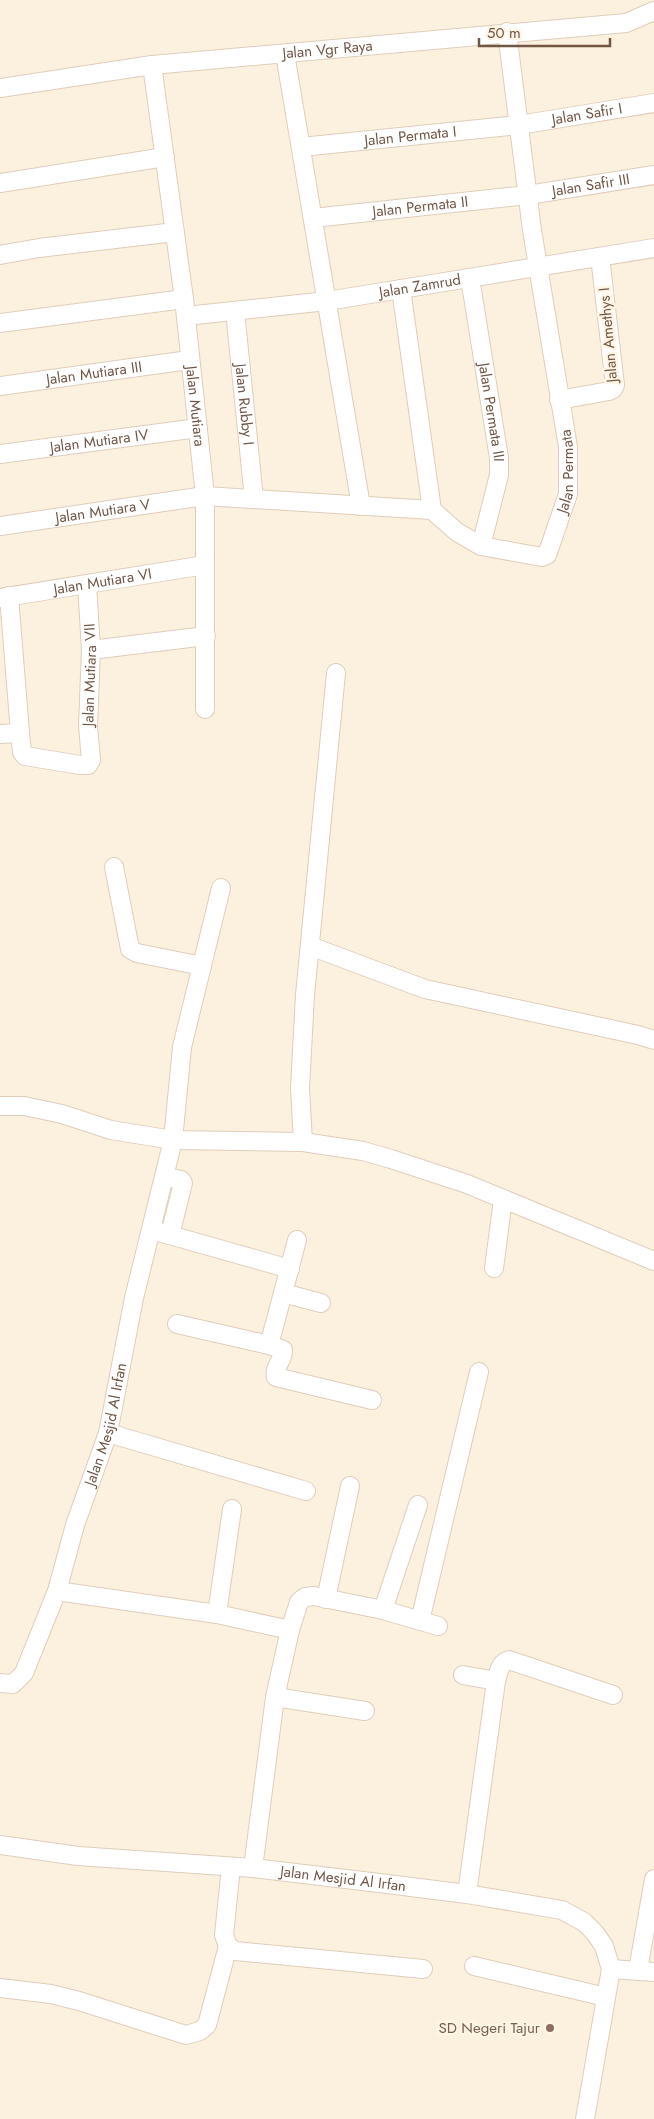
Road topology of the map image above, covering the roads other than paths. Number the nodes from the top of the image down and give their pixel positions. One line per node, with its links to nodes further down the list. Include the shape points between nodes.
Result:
1 (654, 11): 2 (street, Jalan Vgr Raya, via 626,23)
2 (507, 32): 3 (street, Jalan Vgr Raya); 7 (street, Jalan Permata)
3 (285, 54): 4 (street, Jalan Vgr Raya); 8 (street)
4 (152, 65): 5 (street, Jalan Vgr Raya); 9 (street, Jalan Mutiara)
5 (0, 88)
6 (654, 104): 7 (street, Jalan Safir I)
7 (519, 125): 8 (street, Jalan Permata I); 12 (street, Jalan Permata)
8 (301, 147): 13 (street)
9 (165, 158): 11 (street); 14 (street, Jalan Mutiara)
10 (654, 175): 12 (street, Jalan Safir III)
11 (0, 182)
12 (528, 195): 13 (street, Jalan Permata II); 18 (street, Jalan Permata)
13 (313, 218): 21 (street)
14 (175, 232): 16 (street); 22 (street, Jalan Mutiara)
15 (654, 248): 17 (street, Jalan Zamrud)
16 (0, 255)
17 (600, 257): 18 (street, Jalan Zamrud); 27 (street, Jalan Amethys I, via 615,385 609,391)
18 (538, 267): 19 (street, Jalan Zamrud); 27 (street, Jalan Permata)
19 (470, 278): 20 (street, Jalan Zamrud); 35 (street, Jalan Permata III, via 499,458 499,475)
20 (401, 289): 21 (street, Jalan Zamrud); 33 (street)
21 (327, 301): 23 (street, Jalan Zamrud); 32 (street)
22 (185, 307): 23 (street, Jalan Zamrud); 24 (street, Jalan Zamrud); 25 (street, Jalan Mutiara)
23 (235, 311): 31 (street, Jalan Rubby I)
24 (0, 323)
25 (189, 360): 26 (street, Jalan Mutiara III); 28 (street, Jalan Mutiara)
26 (0, 386)
27 (559, 400): 35 (street, Jalan Permata, via 568,447 568,494 548,555 542,557)
28 (198, 428): 29 (street, Jalan Mutiara IV); 30 (street, Jalan Mutiara)
29 (0, 454)
30 (205, 496): 31 (street); 34 (street, Jalan Mutiara V); 36 (street, Jalan Mutiara)
31 (254, 499): 32 (street)
32 (361, 506): 33 (street)
33 (432, 510): 35 (street, Jalan Permata, via 457,532)
34 (0, 526)
35 (481, 546)
36 (205, 565): 37 (street, Jalan Mutiara VI); 39 (street, Jalan Mutiara)
37 (87, 584): 38 (street, Jalan Mutiara VI); 40 (street, Jalan Mutiara VII)
38 (4, 597): 44 (street)
39 (206, 636): 40 (street); 42 (street, Jalan Mutiara)
40 (91, 650): 44 (street, Jalan Mutiara VII, via 88,726 91,760 88,764 24,756)
41 (336, 673): 47 (street)
42 (205, 709)
43 (0, 734): 44 (street)
44 (20, 734)
45 (114, 867): 48 (street, via 130,949)
46 (221, 888): 48 (street, Jalan Mesjid Al Irfan)
47 (310, 946): 49 (street, via 425,989); 52 (street, via 300,1088)
48 (202, 966): 51 (street, Jalan Mesjid Al Irfan, via 182,1047)
49 (654, 1040)
50 (0, 1106): 51 (street, via 34,1108 111,1130)
51 (173, 1140): 52 (street); 53 (street, Jalan Mesjid Al Irfan)
52 (303, 1142): 54 (street, via 391,1158)
53 (165, 1177): 55 (street, Jalan Mesjid Al Irfan); 56 (street, via 183,1183)
54 (504, 1199): 58 (street); 59 (street)
55 (152, 1230): 56 (street); 67 (street, Jalan Mesjid Al Irfan, via 134,1298)
56 (170, 1234): 60 (street)
57 (297, 1240): 60 (street)
58 (654, 1261)
59 (494, 1268)
60 (290, 1269): 61 (street)
61 (283, 1293): 62 (street); 64 (street)
62 (321, 1303)
63 (177, 1324): 64 (street)
64 (269, 1345): 66 (street, via 283,1350 284,1354 275,1371 276,1377)
65 (480, 1372): 76 (street)
66 (372, 1400)
67 (108, 1433): 69 (street); 72 (street, Jalan Mesjid Al Irfan, via 75,1525)
68 (350, 1486): 73 (street)
69 (306, 1491)
70 (418, 1505): 74 (street)
71 (232, 1509): 75 (street)
72 (57, 1591): 75 (street); 81 (street, Jalan Mesjid Al Irfan, via 24,1673 13,1684)
73 (326, 1599): 74 (street); 78 (street, via 306,1596 299,1602)
74 (383, 1610): 76 (street)
75 (216, 1614): 78 (street)
76 (420, 1621): 77 (street)
77 (438, 1626)
78 (290, 1630): 83 (street)
79 (463, 1676): 80 (street)
80 (496, 1681): 82 (street, via 500,1666 509,1660); 89 (street)
81 (0, 1684)
82 (613, 1695)
83 (275, 1697): 84 (street); 87 (street)
84 (365, 1711)
85 (0, 1845): 86 (street, Jalan Mesjid Al Irfan, via 78,1856)
86 (231, 1866): 87 (street, Jalan Mesjid Al Irfan); 90 (street, via 224,1935)
87 (253, 1868): 89 (street, Jalan Mesjid Al Irfan)
88 (654, 1879): 94 (street)
89 (467, 1894): 93 (street, Jalan Mesjid Al Irfan, via 562,1910 575,1916 595,1933 604,1946)
90 (228, 1946): 92 (street, via 243,1952); 95 (street, via 206,2025 200,2031 186,2034 51,1994)
91 (474, 1966): 96 (street)
92 (423, 1969)
93 (611, 1969): 94 (street); 96 (street)
94 (646, 1971)
95 (0, 1988)
96 (606, 1997): 97 (street)
97 (585, 2119)

